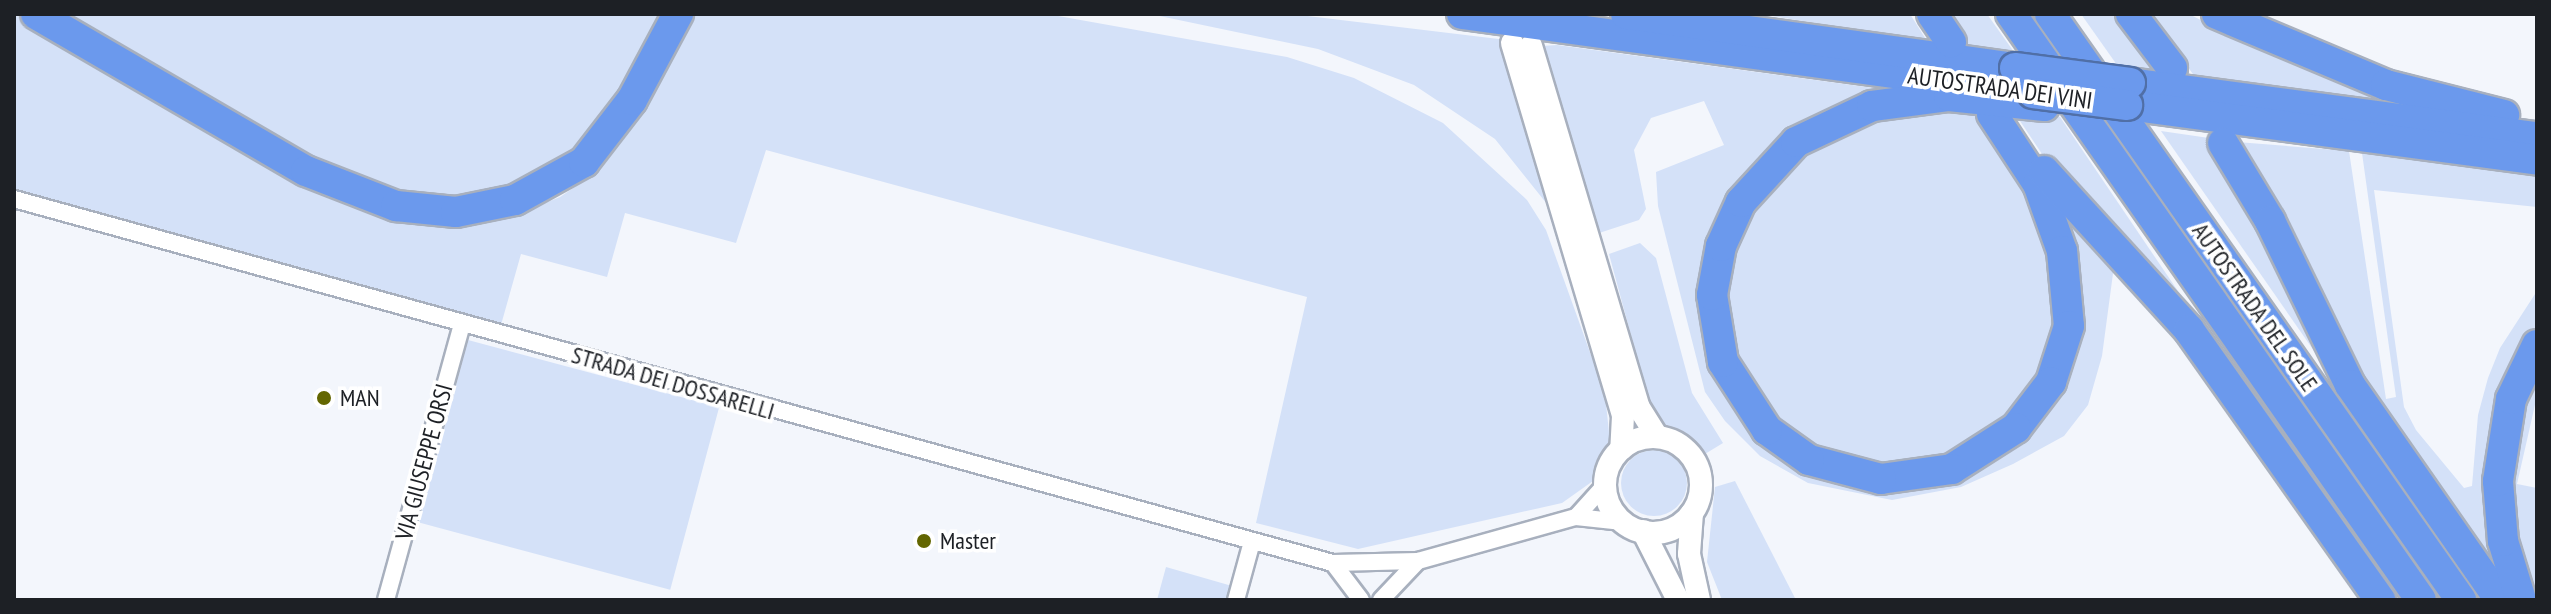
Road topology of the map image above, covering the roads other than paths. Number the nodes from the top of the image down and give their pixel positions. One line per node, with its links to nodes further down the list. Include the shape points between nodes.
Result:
1 (36, 14): 9 (highway, via 306,171 385,203 456,212 515,200 584,162 632,100)
2 (1462, 14): 13 (highway, AUTOSTRADA DEI VINI)
3 (1626, 14): 12 (highway, AUTOSTRADA DEI VINI, bridge, via 2015,68)
4 (1932, 14): 10 (highway)
5 (2011, 14): 38 (highway, AUTOSTRADA DEL SOLE)
6 (2050, 14): 39 (highway, AUTOSTRADA DEL SOLE)
7 (2131, 14): 11 (highway)
8 (2217, 14): 14 (highway, via 2386,85)
9 (676, 17)
10 (1951, 42)
11 (2172, 68)
12 (2135, 99): 13 (highway, bridge); 15 (highway, AUTOSTRADA DEI VINI); 17 (highway, AUTOSTRADA DEI VINI)
13 (2038, 100): 37 (highway, via 1949,96 1872,106 1796,142 1741,202 1721,246 1712,295 1723,362 1767,430 1809,460 1881,479 1952,469 2016,428 2051,382 2069,326 2062,251 2038,184 1997,114 2070,203 2189,330)
14 (2537, 123)
15 (2537, 137)
16 (2223, 143): 40 (highway, via 2270,221 2350,385)
17 (2537, 160)
18 (14, 199): 19 (street, STRADA DEI DOSSARELLI)
19 (462, 324): 27 (street, STRADA DEI DOSSARELLI); 31 (street, VIA GIUSEPPE ORSI)
20 (2537, 345): 41 (highway, via 2511,399 2498,481 2503,541)
21 (1657, 437): 22 (main road); 22 (main road, via 1638,406 1522,44 1623,416); 24 (main road, via 1675,443 1695,463 1701,483)
22 (1621, 449): 23 (main road)
23 (1605, 485): 25 (street); 26 (main road, via 1607,499)
24 (1692, 513): 26 (main road, via 1670,529); 36 (main road, via 1689,554)
25 (1576, 517): 26 (street); 28 (street, STRADA DEI DOSSARELLI)
26 (1633, 527): 35 (main road)
27 (1251, 545): 29 (street, STRADA DEI DOSSARELLI); 32 (street)
28 (1418, 561): 30 (street, STRADA DEI DOSSARELLI); 34 (street)
29 (1333, 563): 30 (street, STRADA DEI DOSSARELLI); 33 (street)
30 (1372, 566): 33 (street); 34 (street)
31 (386, 600)
32 (1236, 600)
33 (1364, 600)
34 (1379, 600)
35 (1678, 600)
36 (1699, 600)
37 (2380, 600)
38 (2421, 600)
39 (2461, 600)
40 (2500, 600)
41 (2521, 600)

